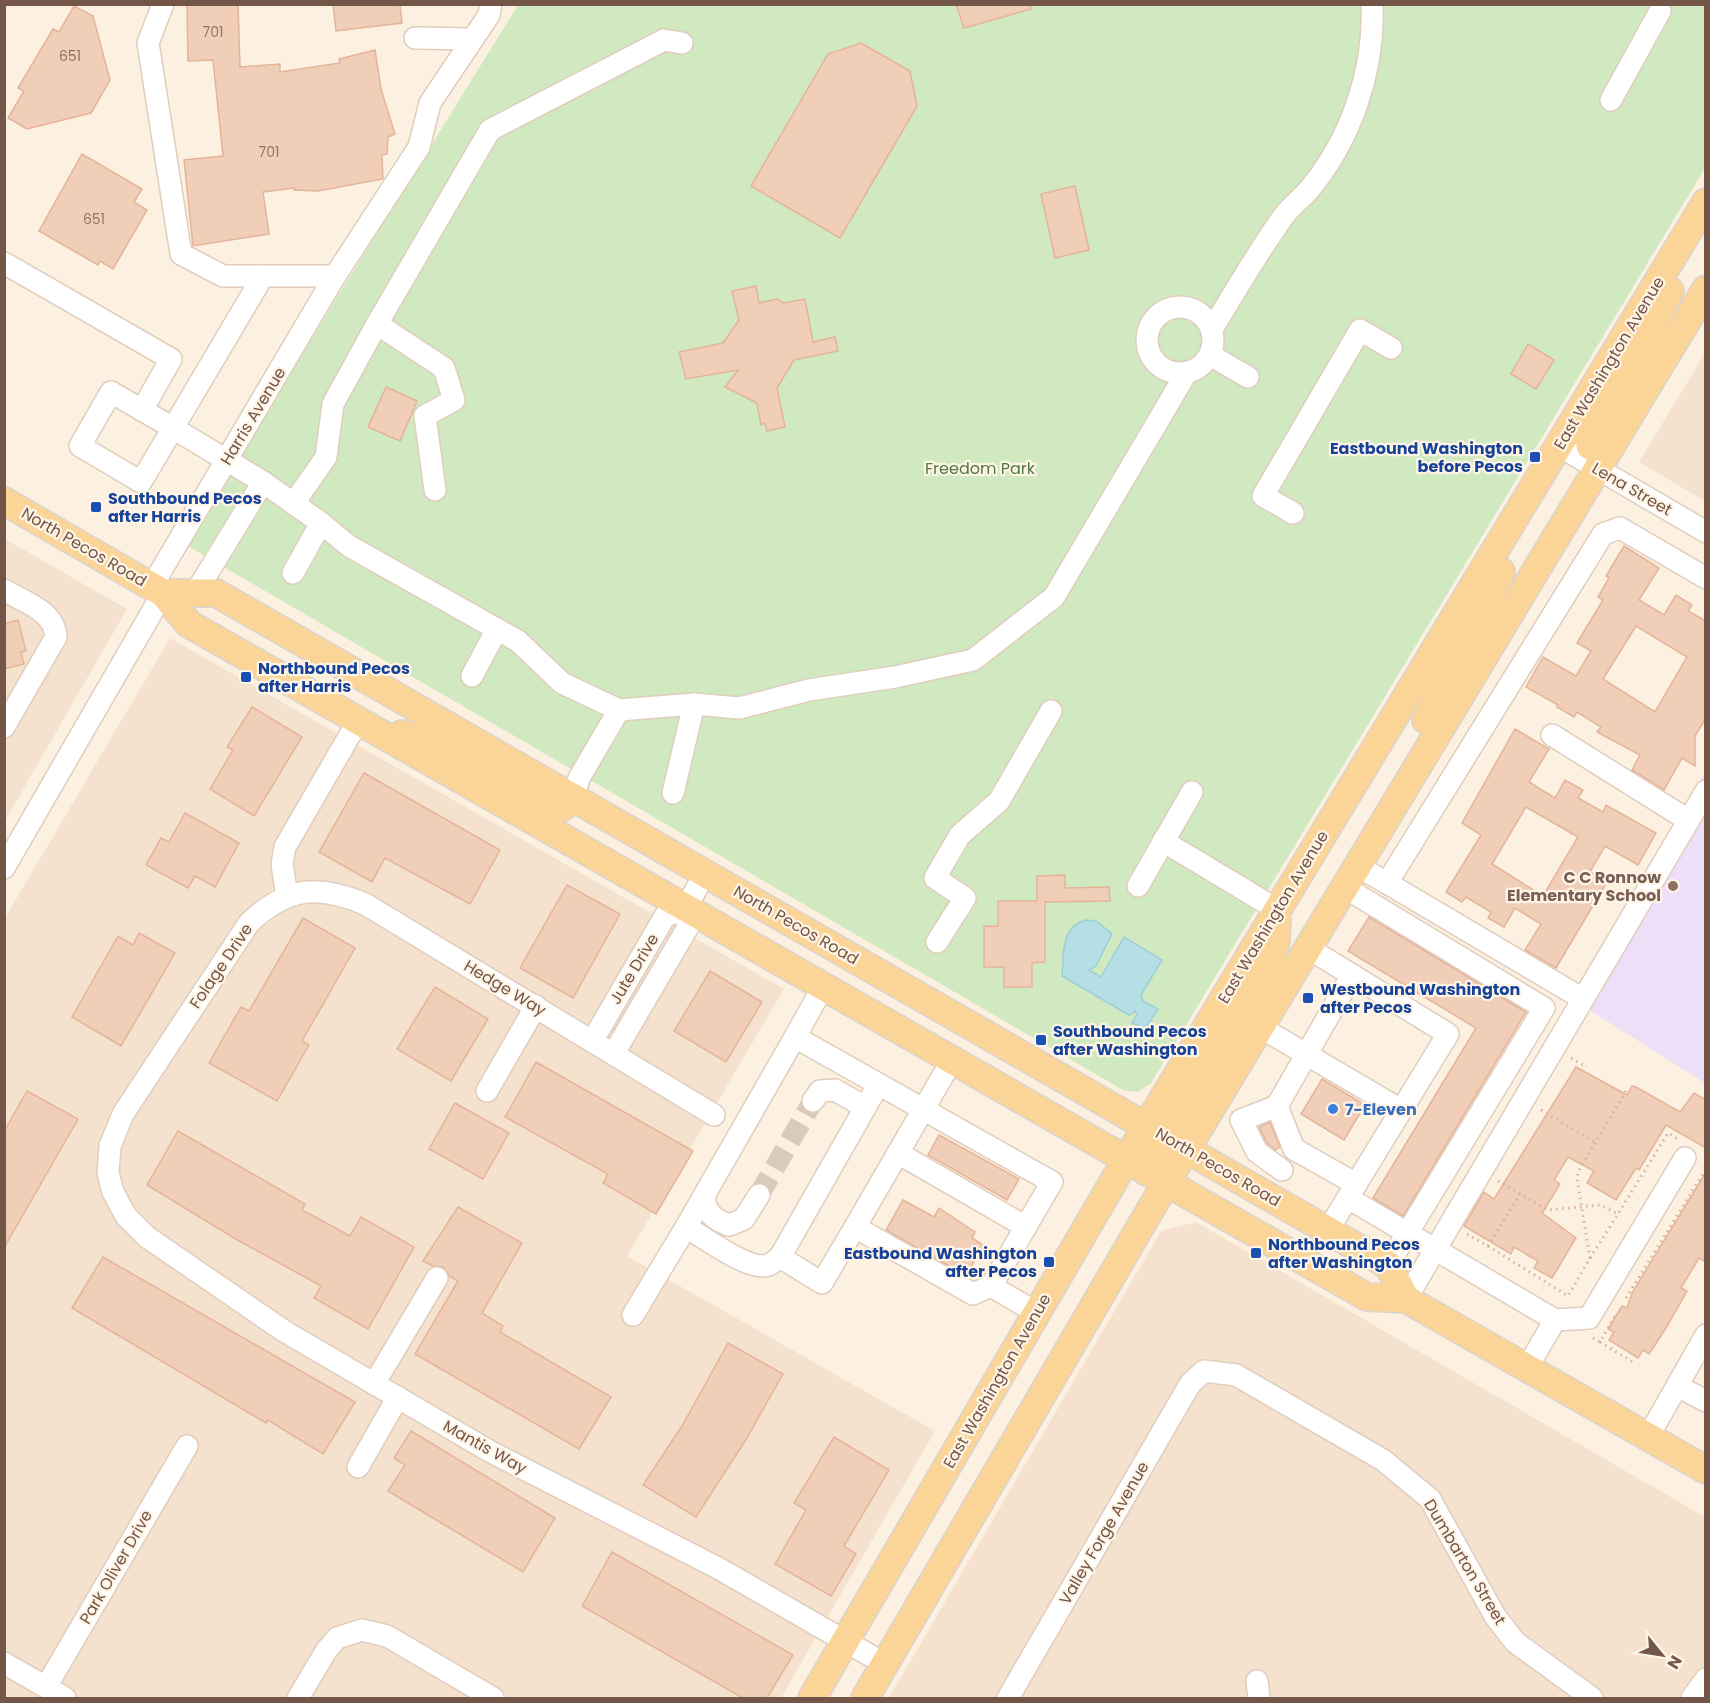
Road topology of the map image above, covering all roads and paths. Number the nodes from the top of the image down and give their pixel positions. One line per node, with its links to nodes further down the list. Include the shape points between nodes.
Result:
1 (164, 4): 11 (street, via 148,43 181,254 223,276)
2 (491, 4): 6 (street, Harris Avenue, via 489,15)
3 (1372, 4): 15 (street, via 1368,67 1354,113 1325,166 1284,216)
4 (1660, 11): 8 (street)
5 (415, 38): 6 (street)
6 (473, 39): 12 (street, Harris Avenue, via 430,103 419,147)
7 (682, 43): 14 (street, via 664,40 490,130)
8 (1611, 100)
9 (1704, 204): 22 (main road, East Washington Avenue); 24 (main road, via 1667,300)
10 (4, 263): 20 (street, via 171,359)
11 (263, 276): 12 (street); 21 (street)
12 (335, 276): 23 (street, Harris Avenue)
13 (1706, 289): 24 (main road, East Washington Avenue)
14 (377, 324): 26 (street, via 444,368 454,400 424,416); 28 (street, via 333,404 326,457)
15 (1212, 329): 17 (street); 18 (street, via 1199,312 1178,307 1167,309 1151,324 1147,345 1157,364 1177,373)
16 (1390, 348): 29 (street, via 1360,330 1354,340 1263,496)
17 (1210, 355): 18 (street, via 1200,367); 19 (street)
18 (1188, 372): 40 (street, via 1054,597 973,660 809,690 740,708)
19 (1248, 377)
20 (142, 410): 21 (street); 21 (street, via 111,392 80,446 141,482)
21 (172, 428): 23 (street)
22 (1559, 446): 24 (street, Lena Street); 31 (main road, East Washington Avenue)
23 (227, 459): 25 (street); 36 (street, Harris Avenue)
24 (1589, 465): 32 (street, Lena Street); 48 (main road, East Washington Avenue)
25 (263, 482): 28 (street); 37 (street)
26 (435, 490)
27 (4, 501): 36 (main road, North Pecos Road)
28 (294, 503): 30 (street)
29 (1293, 513)
30 (321, 523): 33 (street); 38 (street, via 349,546)
31 (1508, 529): 48 (main road, via 1510,551 1424,724); 60 (main road, East Washington Avenue)
32 (1705, 530)
33 (293, 573)
34 (1706, 578): 56 (street, via 1620,528 1603,534)
35 (4, 590): 44 (street, via 47,615 56,626 56,637)
36 (158, 590): 37 (main road, North Pecos Road); 43 (main road, North Pecos Road, via 189,624); 53 (street, Harris Avenue)
37 (196, 592): 50 (main road, North Pecos Road, via 216,593)
38 (497, 629): 39 (street); 41 (street, via 518,641 562,683)
39 (472, 676)
40 (694, 704): 41 (street); 49 (street)
41 (619, 710): 50 (street, via 579,778)
42 (1050, 711): 61 (street, via 999,801 960,835 935,878 964,898)
43 (358, 721): 50 (main road, via 436,744 549,807 561,808); 58 (street, via 285,847 282,864); 59 (main road, North Pecos Road)
44 (4, 727)
45 (1552, 735): 51 (street)
46 (1706, 791): 51 (street)
47 (1192, 792): 52 (street)
48 (1402, 792): 55 (main road, East Washington Avenue)
49 (673, 793)
50 (574, 798): 54 (main road, North Pecos Road)
51 (1688, 820): 65 (street)
52 (1163, 841): 57 (street); 60 (street)
53 (4, 868)
54 (705, 873): 59 (street, Jute Drive); 86 (main road, North Pecos Road)
55 (1351, 877): 56 (street); 62 (main road, East Washington Avenue); 107 (street, via 1544,1008)
56 (1387, 883): 65 (street)
57 (1138, 886)
58 (287, 897): 66 (street, Hedge Way, via 302,891 339,893 365,904); 95 (street, Folage Drive, via 268,905 249,923 123,1114 110,1146 108,1173)
59 (685, 910): 64 (main road, North Pecos Road); 69 (street, Jute Drive, via 665,916); 70 (street, Jute Drive, via 688,927)
60 (1278, 910): 86 (main road, via 1276,941 1264,980)
61 (938, 942)
62 (1308, 948): 63 (street); 67 (main road, East Washington Avenue)
63 (1352, 975): 72 (street); 84 (street, via 1448,1034)
64 (823, 987): 68 (street); 73 (main road, North Pecos Road)
65 (1583, 999): 71 (street)
66 (536, 1006): 69 (street, Hedge Way); 77 (street)
67 (1260, 1027): 72 (street); 86 (main road, East Washington Avenue)
68 (795, 1037): 76 (street); 96 (street)
69 (593, 1040): 70 (street, Hedge Way)
70 (614, 1053): 85 (street, Hedge Way)
71 (1563, 1053): 74 (path); 75 (path); 102 (street)
72 (1307, 1054): 81 (street); 84 (street)
73 (952, 1060): 83 (street); 92 (main road, North Pecos Road)
74 (1569, 1063)
75 (1587, 1067)
76 (878, 1085): 82 (street); 83 (street)
77 (487, 1091)
78 (1626, 1091): 87 (path)
79 (813, 1101): 82 (street, via 820,1091 830,1089)
80 (1546, 1101): 87 (path, via 1540,1110)
81 (1277, 1106): 88 (street); 91 (street, via 1240,1120 1257,1152)
82 (865, 1107): 110 (street)
83 (924, 1109): 90 (street); 105 (street, via 1052,1182)
84 (1401, 1110): 94 (street)
85 (714, 1115)
86 (1167, 1138): 92 (main road, East Washington Avenue); 92 (main road, East Washington Avenue); 99 (main road, North Pecos Road)
87 (1596, 1143): 100 (path, via 1578,1172)
88 (1294, 1149): 91 (street); 94 (street)
89 (1683, 1150): 101 (path, via 1668,1133); 118 (street, via 1589,1318)
90 (898, 1153): 104 (street); 105 (street)
91 (1282, 1170): 99 (street)
92 (1147, 1171): 115 (main road, North Pecos Road, via 1366,1297); 116 (main road, East Washington Avenue); 134 (main road, East Washington Avenue)
93 (1498, 1181): 97 (path)
94 (1352, 1191): 106 (street); 107 (street)
95 (114, 1192): 124 (street, Mantis Way, via 126,1216 147,1237 284,1331)
96 (705, 1194): 98 (street, via 707,1211 729,1225 744,1219); 103 (street)
97 (1520, 1194): 100 (path, via 1548,1210); 108 (path)
98 (759, 1195)
99 (1268, 1196): 106 (main road, North Pecos Road)
100 (1581, 1207): 101 (path, via 1600,1205); 111 (path)
101 (1618, 1214): 111 (path)
102 (1451, 1224): 108 (path); 109 (street)
103 (686, 1227): 110 (street, via 741,1259 761,1266); 117 (street)
104 (855, 1227): 110 (street, via 822,1283); 114 (street, via 973,1294)
105 (1026, 1227): 114 (street)
106 (1328, 1230): 112 (main road, North Pecos Road)
107 (1408, 1233): 109 (street); 112 (street)
108 (1488, 1246): 111 (path, via 1568,1296)
109 (1436, 1248): 115 (street); 118 (street)
110 (780, 1257)
111 (1590, 1258)
112 (1388, 1265): 115 (main road)
113 (437, 1278): 124 (street)
114 (991, 1286): 116 (street)
115 (1406, 1299): 122 (main road, North Pecos Road)
116 (1037, 1313): 132 (main road, East Washington Avenue)
117 (633, 1315)
118 (1555, 1320): 122 (street)
119 (1706, 1335): 125 (street)
120 (1600, 1342): 121 (path)
121 (1633, 1362)
122 (1527, 1368): 128 (main road, North Pecos Road)
123 (1204, 1371): 142 (street, Valley Forge Avenue, via 1190,1384); 143 (street, Dumbarton Street, via 1246,1380 1383,1460 1431,1499 1495,1616 1515,1642)
124 (374, 1384): 126 (street, Mantis Way)
125 (1677, 1386): 127 (street); 128 (street)
126 (398, 1397): 130 (street); 132 (street, Mantis Way, via 491,1452 718,1568)
127 (1706, 1401)
128 (1648, 1437): 131 (main road, North Pecos Road)
129 (187, 1446): 136 (street, Park Oliver Drive)
130 (358, 1467)
131 (1706, 1470)
132 (845, 1641): 134 (street, Mantis Way); 140 (main road, East Washington Avenue)
133 (4, 1663): 136 (street)
134 (885, 1664): 141 (main road, East Washington Avenue)
135 (1706, 1679): 144 (street)
136 (46, 1688): 137 (street)
137 (65, 1698)
138 (298, 1698): 139 (street, via 337,1638 362,1630 387,1636)
139 (493, 1698)
140 (812, 1698)
141 (865, 1698)
142 (1008, 1698)
143 (1592, 1698)
144 (1692, 1698)

